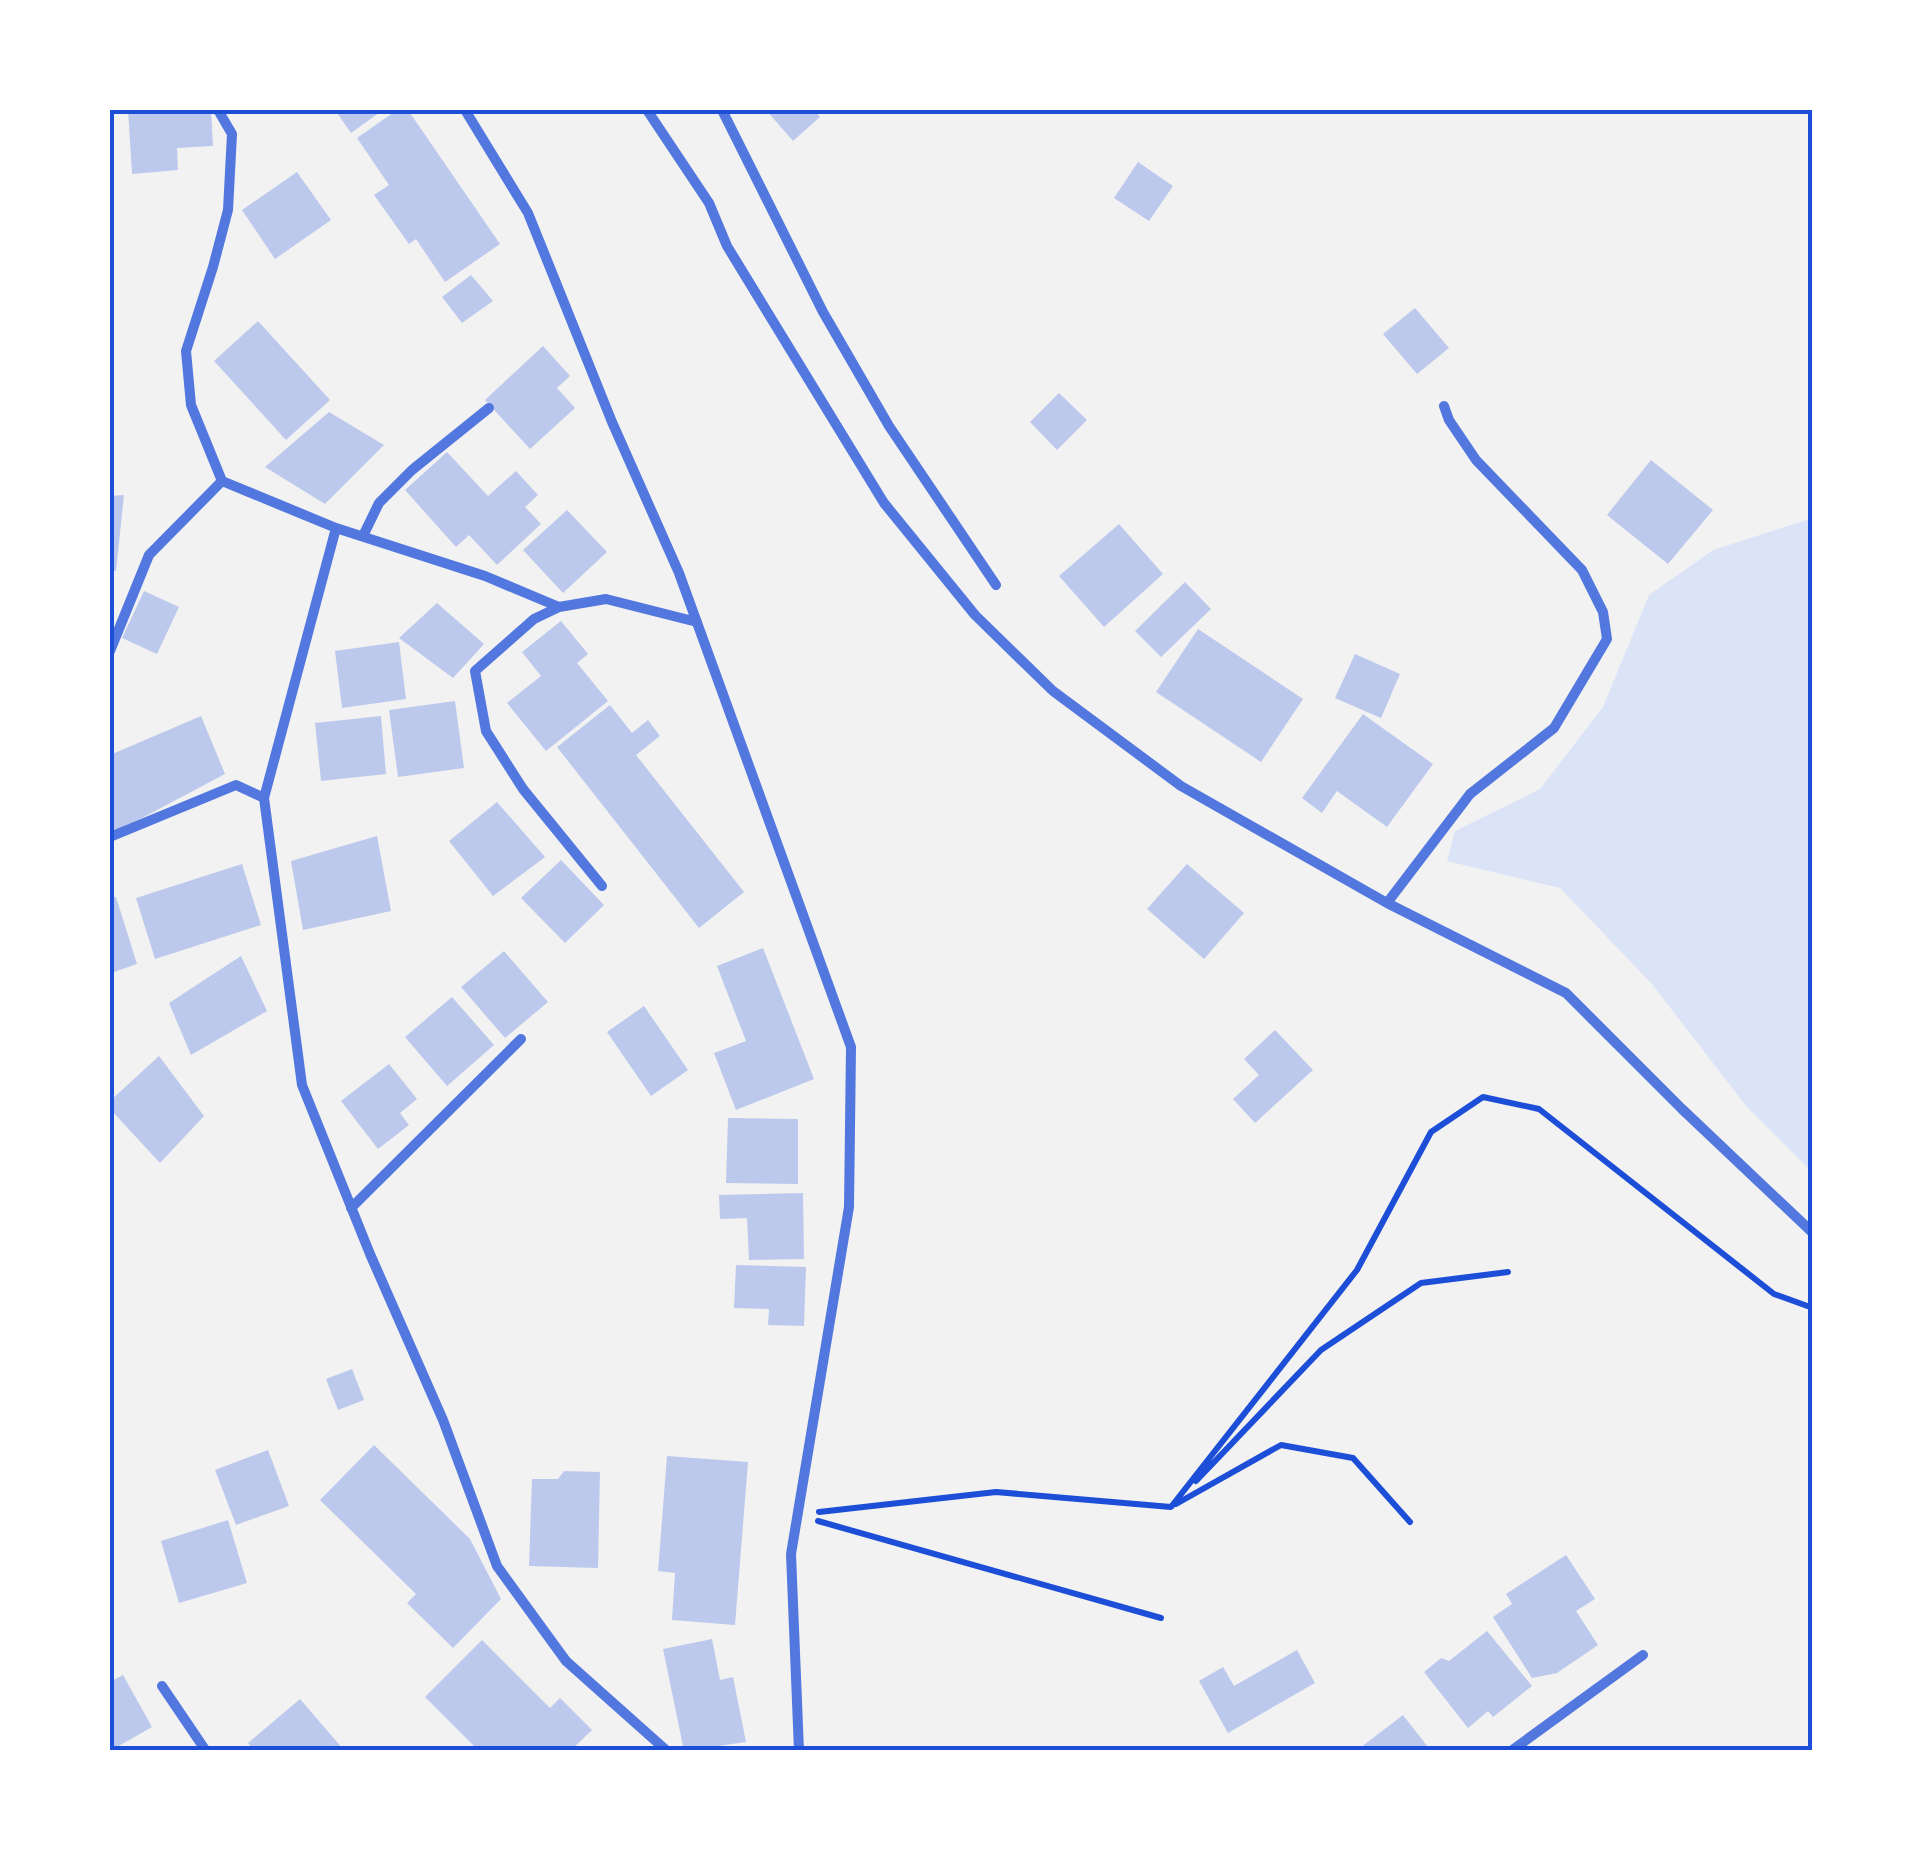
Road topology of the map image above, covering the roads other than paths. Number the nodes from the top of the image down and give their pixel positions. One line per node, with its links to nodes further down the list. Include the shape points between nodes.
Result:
1 (218, 110): 7 (street, via 232,134 228,210 186,351 191,405)
2 (465, 110): 12 (street, via 528,213)
3 (647, 110): 17 (street, via 709,203 727,246 884,503 975,615 1053,690 1182,786)
4 (722, 110): 10 (street, via 889,426)
5 (1444, 406): 17 (street, via 1476,460 1582,570 1603,612 1607,639 1554,728 1470,794)
6 (489, 408): 9 (street, via 379,503)
7 (222, 481): 8 (street); 13 (street, via 149,555)
8 (336, 528): 9 (street); 14 (street)
9 (362, 536): 11 (street)
10 (996, 584)
11 (559, 608): 12 (street, via 606,599); 16 (street, via 534,619 475,671 486,731 523,789)
12 (697, 622): 25 (street, via 851,1047 849,1207 791,1554)
13 (110, 652)
14 (264, 798): 15 (street, via 236,786); 19 (street, via 302,1085)
15 (110, 837)
16 (602, 886)
17 (1387, 903): 20 (street, via 1566,993)
18 (521, 1039): 19 (street)
19 (351, 1208): 24 (street, via 443,1420 496,1566 566,1661)
20 (1813, 1233)
21 (1643, 1655): 26 (street)
22 (162, 1686): 23 (street)
23 (206, 1751)
24 (668, 1751)
25 (799, 1751)
26 (1511, 1751)

